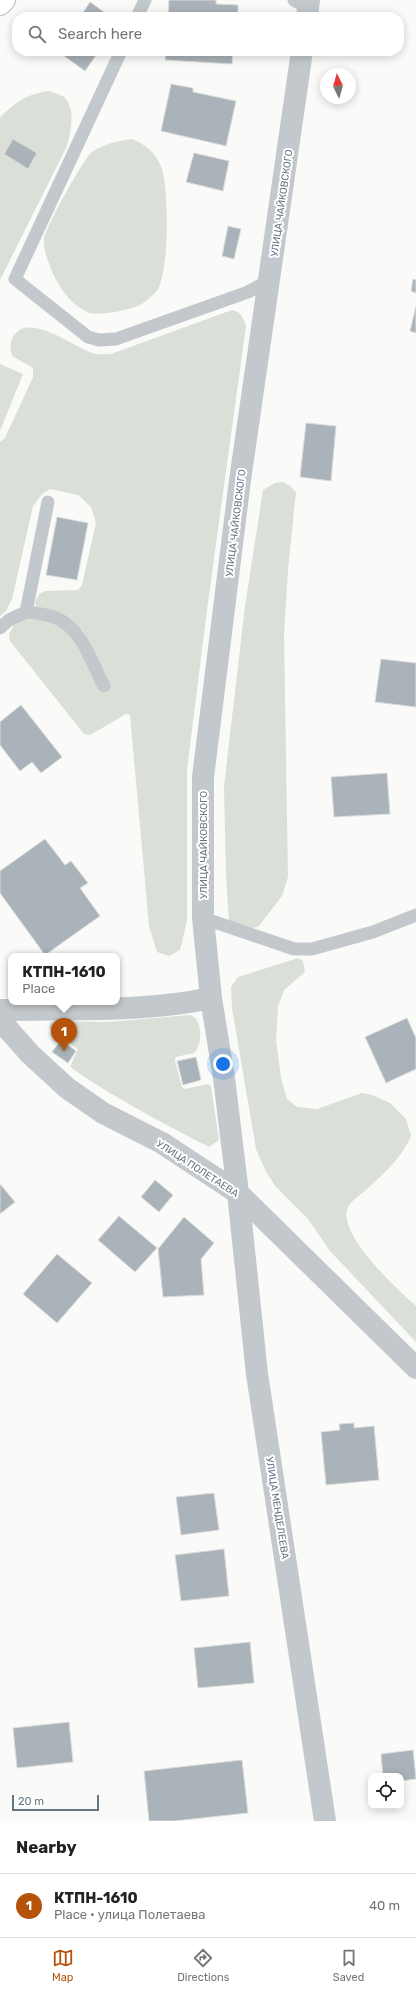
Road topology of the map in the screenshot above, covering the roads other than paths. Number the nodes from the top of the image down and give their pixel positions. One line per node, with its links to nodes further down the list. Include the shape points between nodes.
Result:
1 (4, 0): 3 (highway)
2 (145, 0): 4 (lane)
3 (0, 4)
4 (139, 12)
5 (119, 56): 7 (lane, via 14,279 88,338 99,340 116,339 241,295)
6 (301, 56): 7 (street, УЛИЦА ЧАЙКОВСКОГО)
7 (270, 280): 13 (street, УЛИЦА ЧАЙКОВСКОГО, via 240,480 203,777)
8 (48, 502): 9 (lane)
9 (26, 612): 10 (lane, via 9,620); 11 (lane, via 53,617 65,623 77,634)
10 (0, 628)
11 (104, 686)
12 (416, 915): 13 (lane, via 373,932 312,949 294,949)
13 (203, 918): 14 (street, УЛИЦА ЧАЙКОВСКОГО)
14 (211, 998): 15 (street, via 141,1008); 17 (street, УЛИЦА ЧАЙКОВСКОГО)
15 (0, 1010)
16 (0, 1020): 17 (street, УЛИЦА ПОЛЕТАЕВА, via 30,1054 67,1088 103,1113 162,1143)
17 (238, 1193): 18 (street, УЛИЦА ПОЛЕТАЕВА); 19 (street, УЛИЦА МЕНДЕЛЕЕВА, via 258,1374)
18 (416, 1368)
19 (325, 1821)

